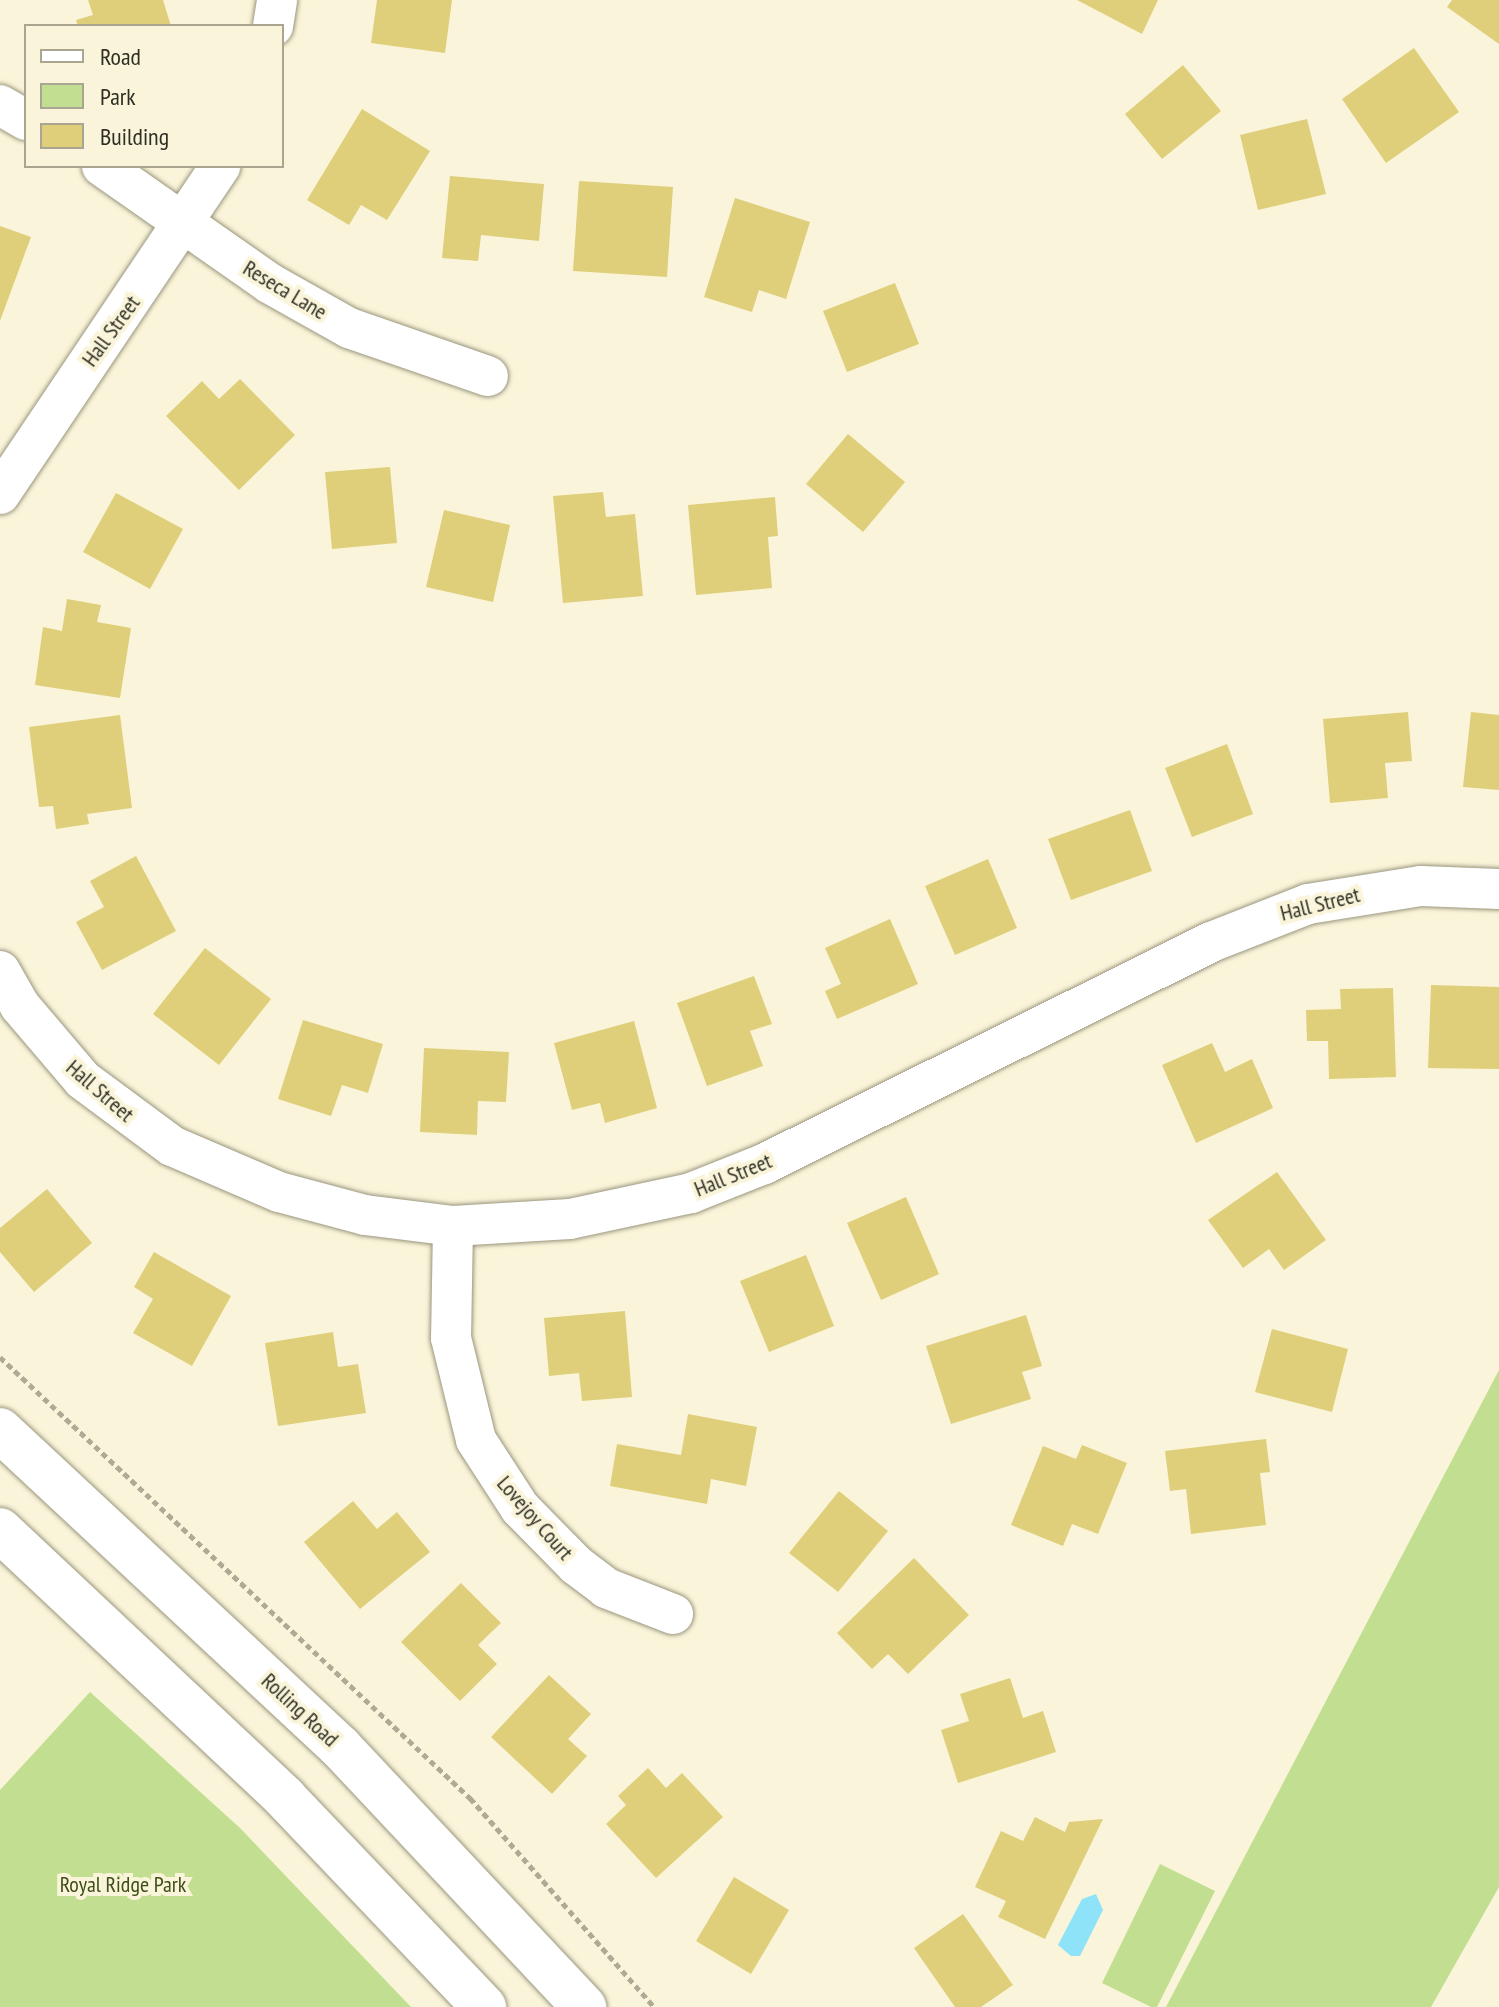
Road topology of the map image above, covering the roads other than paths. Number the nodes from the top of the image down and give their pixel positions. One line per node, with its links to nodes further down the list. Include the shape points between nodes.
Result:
1 (277, 0): 2 (street)
2 (273, 24)
3 (0, 105): 4 (street)
4 (24, 119)
5 (105, 168): 7 (street, Reseca Lane)
6 (219, 168): 7 (street, Hall Street)
7 (183, 224): 8 (street, Reseca Lane, via 269,283 349,328); 9 (street, Hall Street)
8 (488, 376)
9 (0, 494)
10 (1499, 889): 12 (street, Hall Street, via 1421,886 1294,908 1211,942 777,1157 691,1193 570,1219)
11 (0, 971): 12 (street, Hall Street, via 20,1006 83,1080 172,1146 279,1192 365,1215)
12 (453, 1226): 15 (street, Lovejoy Court, via 451,1338 476,1440 520,1508 576,1565 606,1588)
13 (0, 1430): 17 (main road, Rolling Road, via 340,1747)
14 (0, 1530): 16 (main road, via 285,1798)
15 (673, 1614)
16 (484, 2007)
17 (584, 2007)

